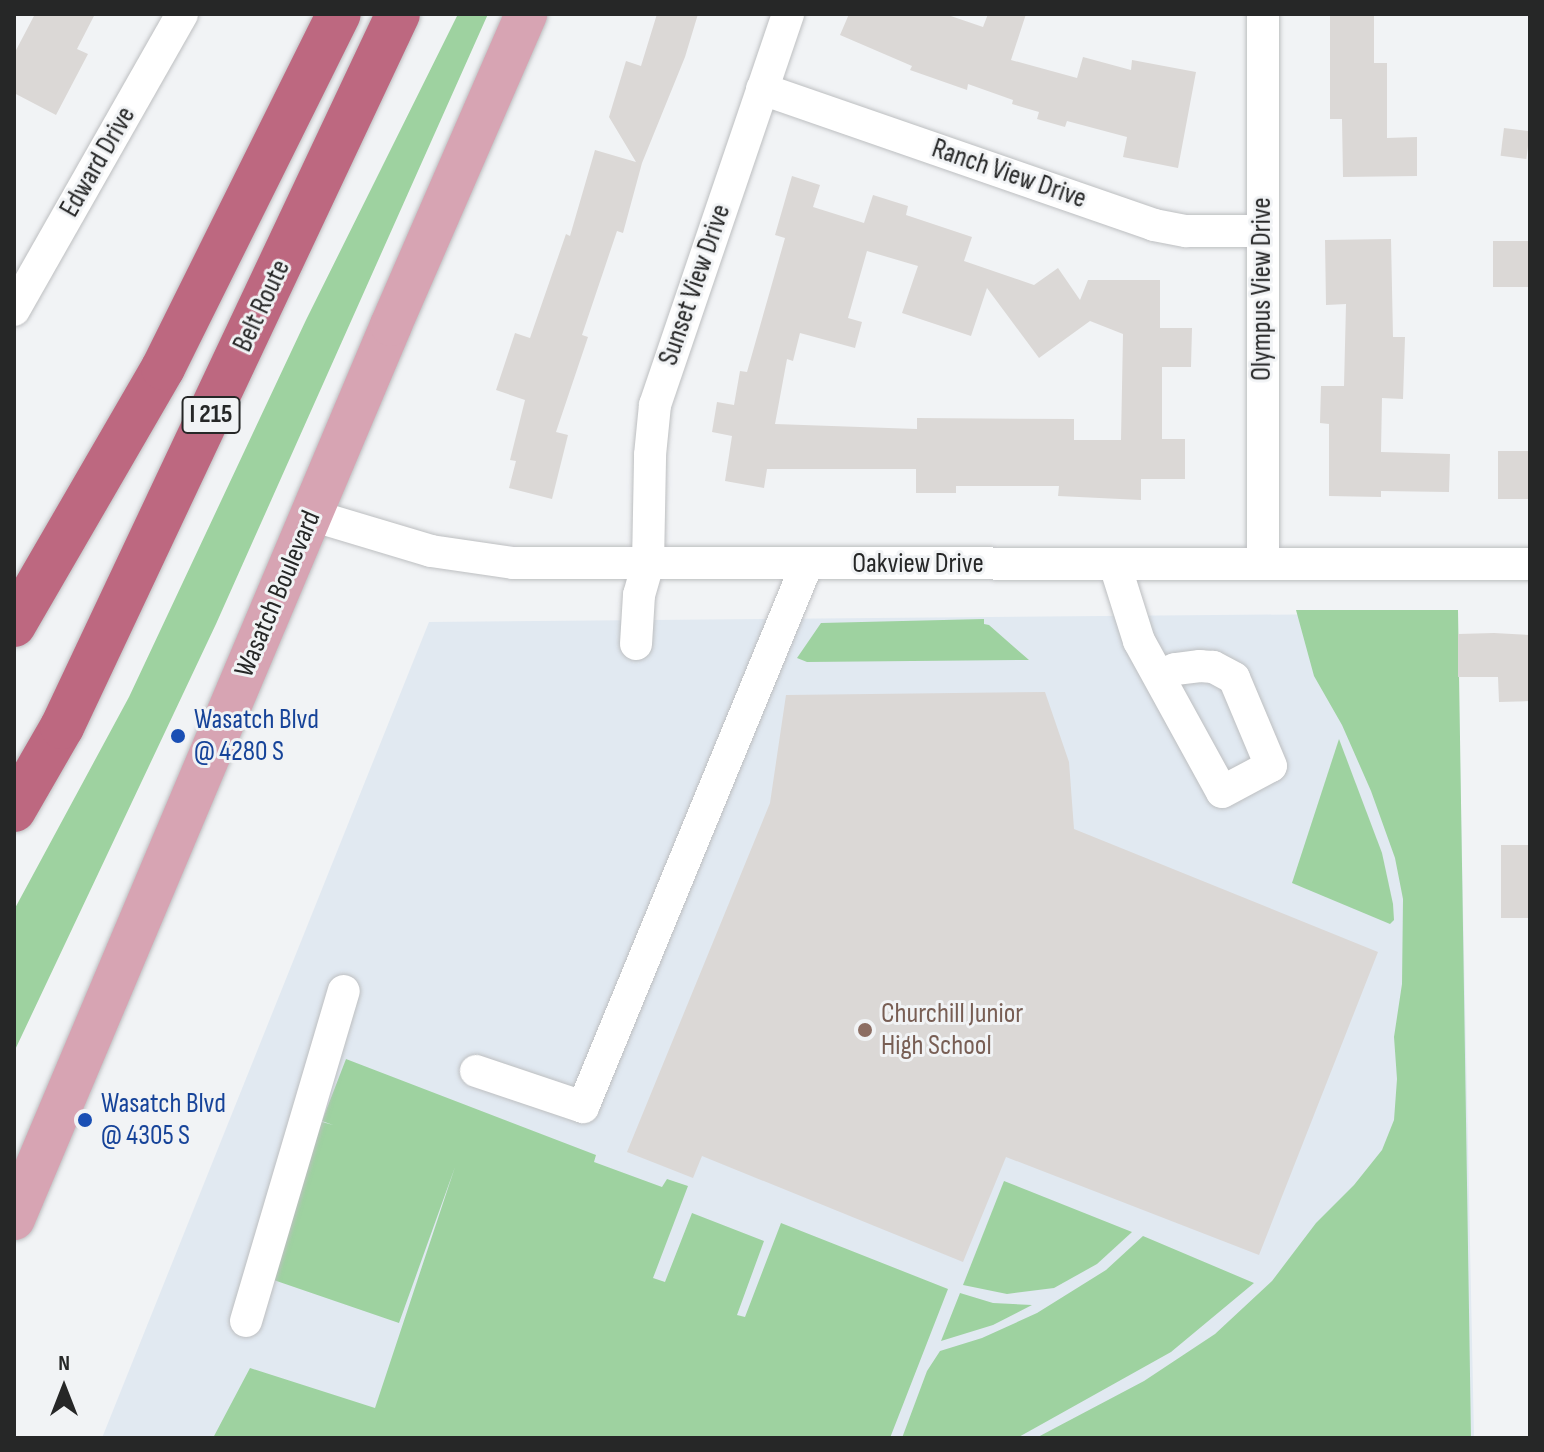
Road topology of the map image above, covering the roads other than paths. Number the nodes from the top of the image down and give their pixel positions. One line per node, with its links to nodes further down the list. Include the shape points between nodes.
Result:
1 (182, 14): 9 (street, Edward Drive)
2 (339, 14): 16 (highway, I 215, via 163,368)
3 (398, 14): 19 (highway, Belt Route / I 215, via 62,727)
4 (526, 14): 10 (main road, Wasatch Boulevard)
5 (788, 14): 7 (street, Sunset View Drive)
6 (1263, 14): 8 (street, Olympus View Drive)
7 (762, 89): 8 (street, Ranch View Drive, via 1154,225 1186,231); 11 (street, Sunset View Drive, via 655,405)
8 (1262, 231): 13 (street, Olympus View Drive)
9 (15, 306)
10 (311, 515): 11 (street, Oakview Drive, via 431,551 484,560); 22 (main road, Wasatch Boulevard)
11 (648, 564): 12 (street, Oakview Drive); 17 (street, Sunset View Drive, via 639,595)
12 (807, 564): 15 (street, Oakview Drive); 21 (street, via 583,1107)
13 (1263, 564): 14 (street, Oakview Drive); 15 (street, Oakview Drive)
14 (1530, 564)
15 (1115, 565): 18 (street, via 1139,641)
16 (14, 625)
17 (636, 644)
18 (1160, 676)
19 (14, 810)
20 (344, 991): 23 (street)
21 (476, 1071)
22 (14, 1219)
23 (246, 1321)

